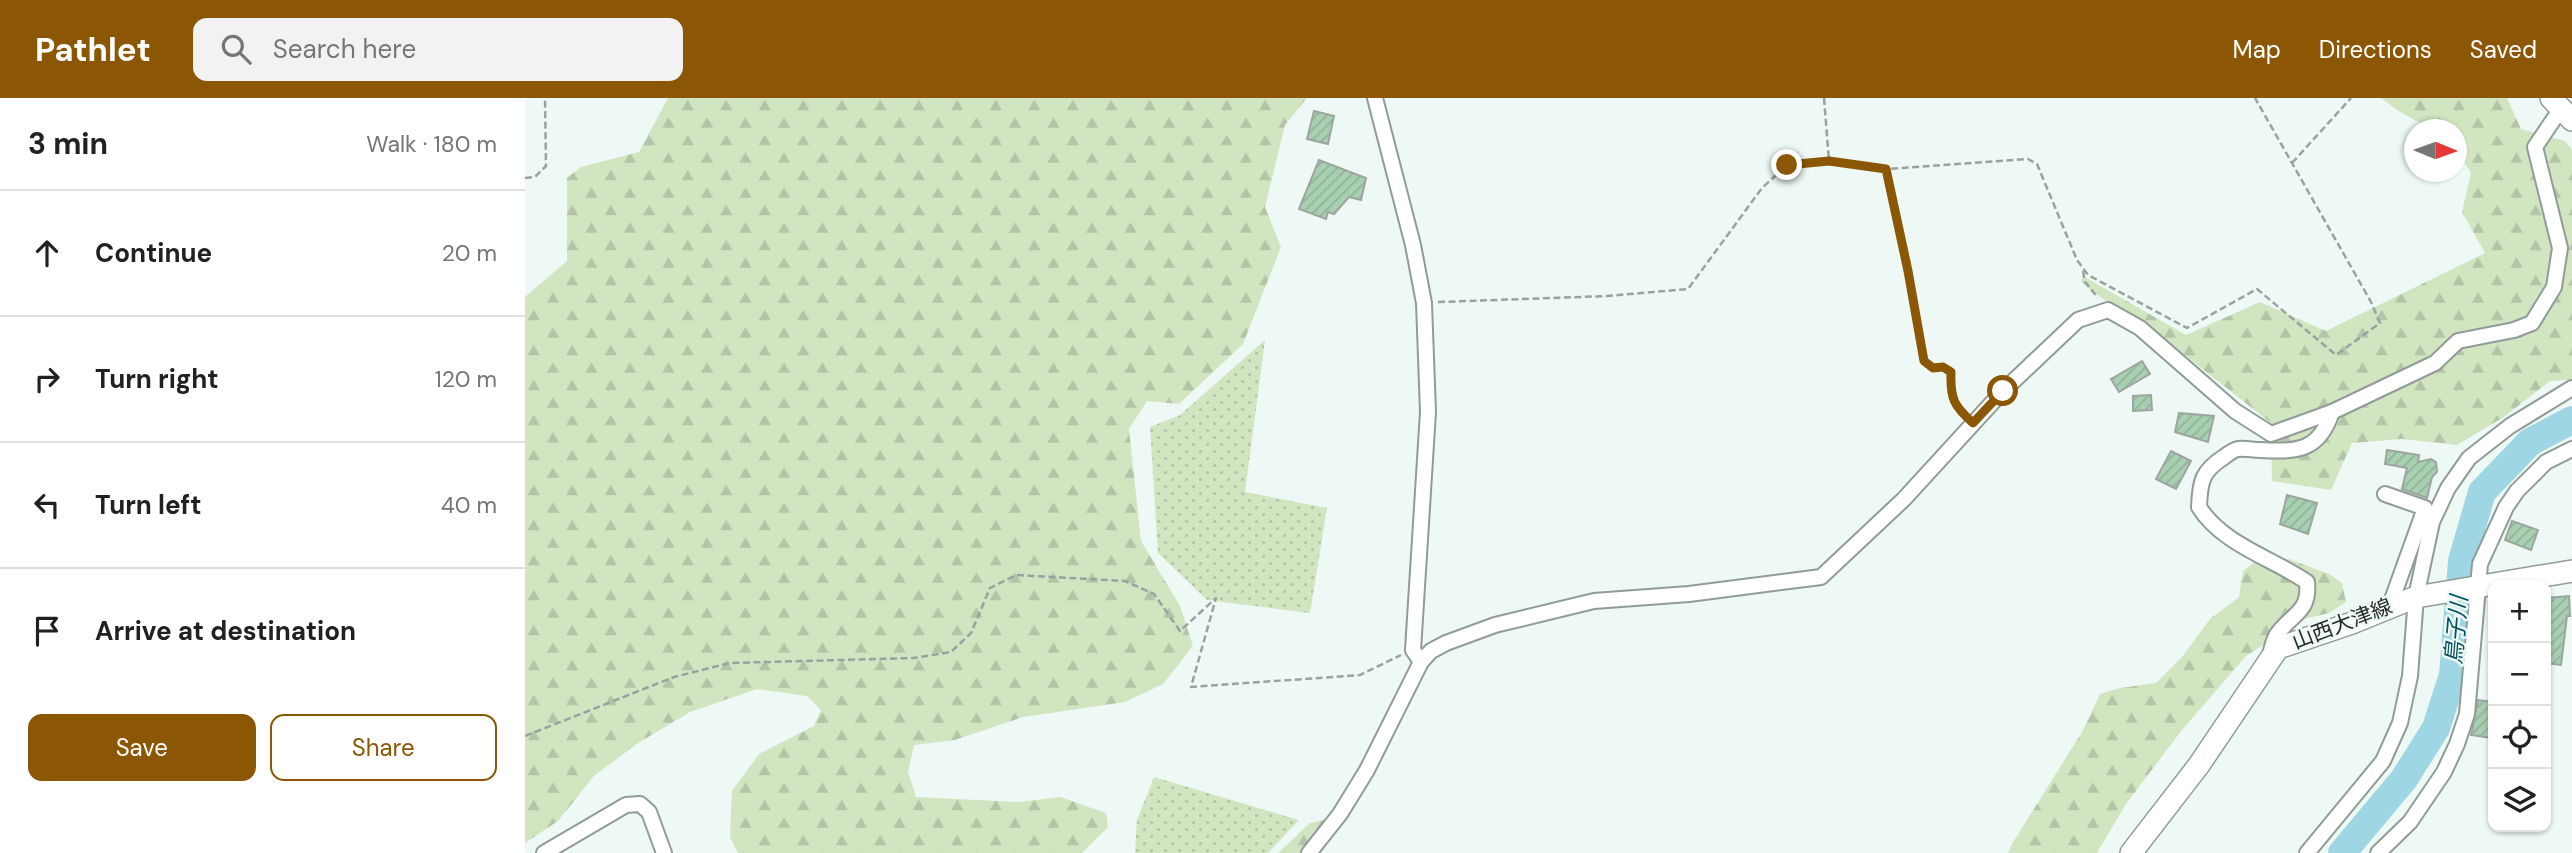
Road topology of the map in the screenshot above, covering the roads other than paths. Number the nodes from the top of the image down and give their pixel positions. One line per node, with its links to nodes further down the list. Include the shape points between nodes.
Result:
1 (1375, 98): 11 (street, via 1424,303 1428,412)
2 (2561, 109): 4 (street, via 2535,147 2560,248 2554,286 2532,323 2458,341 2435,363)
3 (2572, 388): 9 (street, via 2509,426 2469,458 2432,522)
4 (2332, 412): 11 (street, via 2271,434 2235,411 2140,328 2108,310 2078,320 1821,577 1594,601 1482,629); 12 (street, via 2316,442 2285,452 2236,449 2206,471 2200,486 2199,507 2215,525 2307,582 2309,597 2276,636)
5 (2572, 449): 8 (street, via 2546,462 2517,491 2480,564)
6 (2385, 494): 10 (street, via 2425,508)
7 (2572, 570): 8 (main road, 山西大津線)
8 (2474, 587): 9 (main road, 山西大津線); 18 (street, via 2467,714 2457,744 2410,822)
9 (2421, 596): 10 (main road, 山西大津線); 17 (street, via 2400,723 2383,761)
10 (2389, 608): 12 (main road, 山西大津線, via 2278,648)
11 (1417, 656): 15 (street, via 1367,771)
12 (2268, 663): 16 (main road, 山西大津線, via 2199,765)
13 (544, 853): 14 (street, via 626,805 640,804 649,812)
14 (664, 853)
15 (1309, 853)
16 (2131, 853)
17 (2307, 853)
18 (2378, 853)

